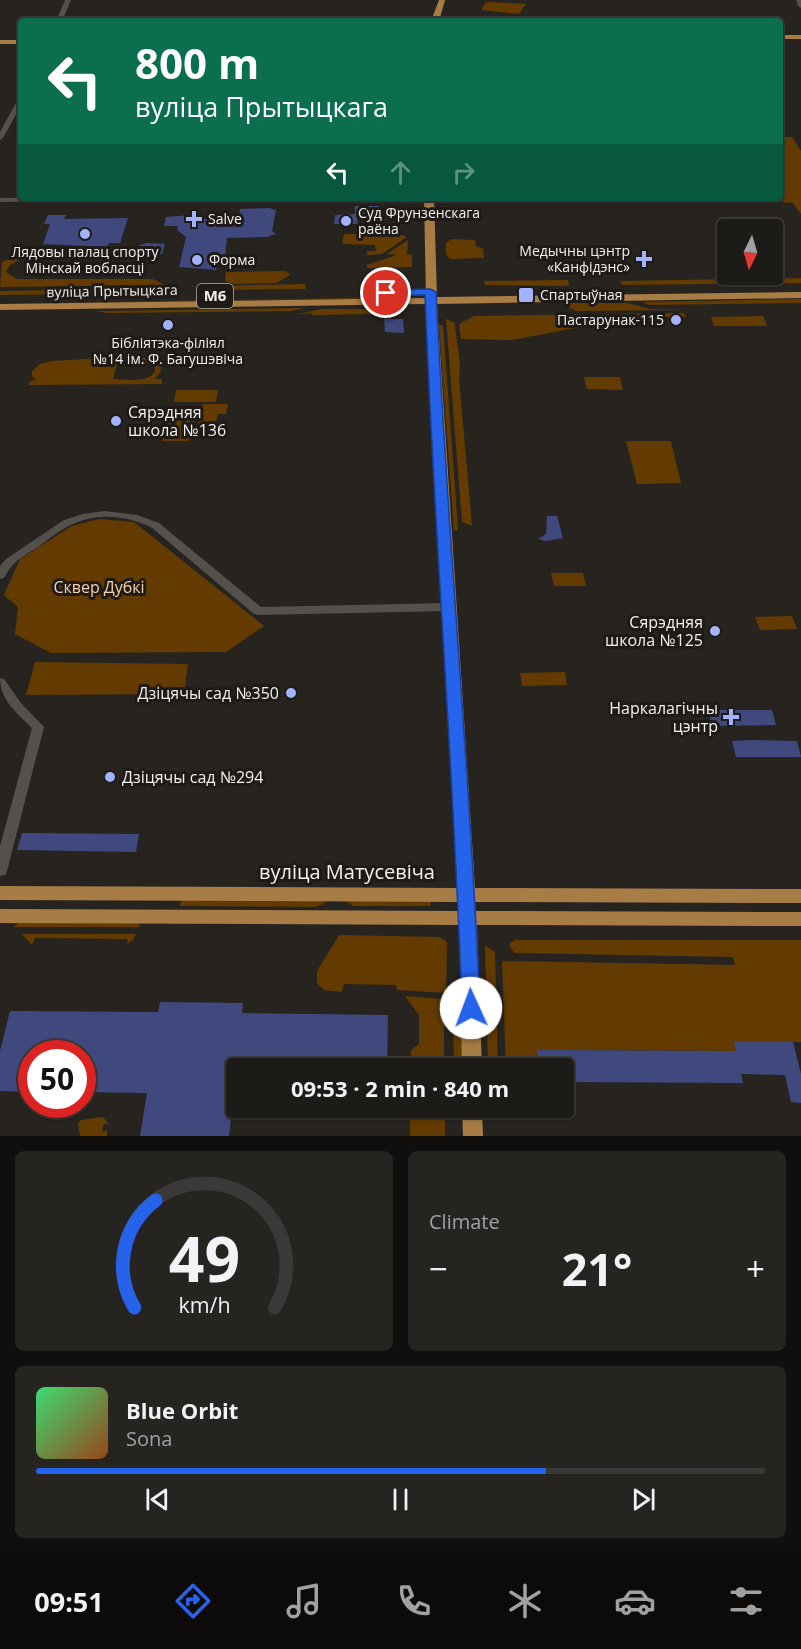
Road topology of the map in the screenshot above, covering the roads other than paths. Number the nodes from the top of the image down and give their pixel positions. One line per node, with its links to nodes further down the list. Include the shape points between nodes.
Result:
1 (68, 0): 5 (street)
2 (442, 0): 6 (main road)
3 (799, 0): 4 (street)
4 (801, 6)
5 (61, 18)
6 (436, 18)
7 (783, 38): 8 (main road)
8 (801, 39)
9 (0, 42): 10 (main road)
10 (18, 42)
11 (18, 105): 12 (street)
12 (0, 138)
13 (0, 200): 14 (street)
14 (18, 200)
15 (429, 201): 18 (main road)
16 (801, 287): 18 (main road, вуліца Прытыцкага / М6)
17 (801, 295): 18 (main road, вуліца Прытыцкага / М6)
18 (430, 296): 19 (main road, вуліца Прытыцкага / М6); 20 (main road, вуліца Прытыцкага / М6); 22 (main road)
19 (0, 298)
20 (0, 307)
21 (0, 576): 22 (street, via 12,559 72,520 99,515 136,517 155,525 258,611)
22 (448, 607): 26 (main road)
23 (0, 682): 24 (street, via 38,727)
24 (0, 871)
25 (0, 893): 26 (main road, вуліца Матусевіча)
26 (467, 896): 27 (main road, вуліца Матусевіча); 29 (main road)
27 (801, 896)
28 (0, 915): 29 (main road)
29 (468, 919): 30 (main road); 31 (main road)
30 (801, 919)
31 (471, 1058)
32 (472, 1118): 33 (main road)
33 (472, 1136)

